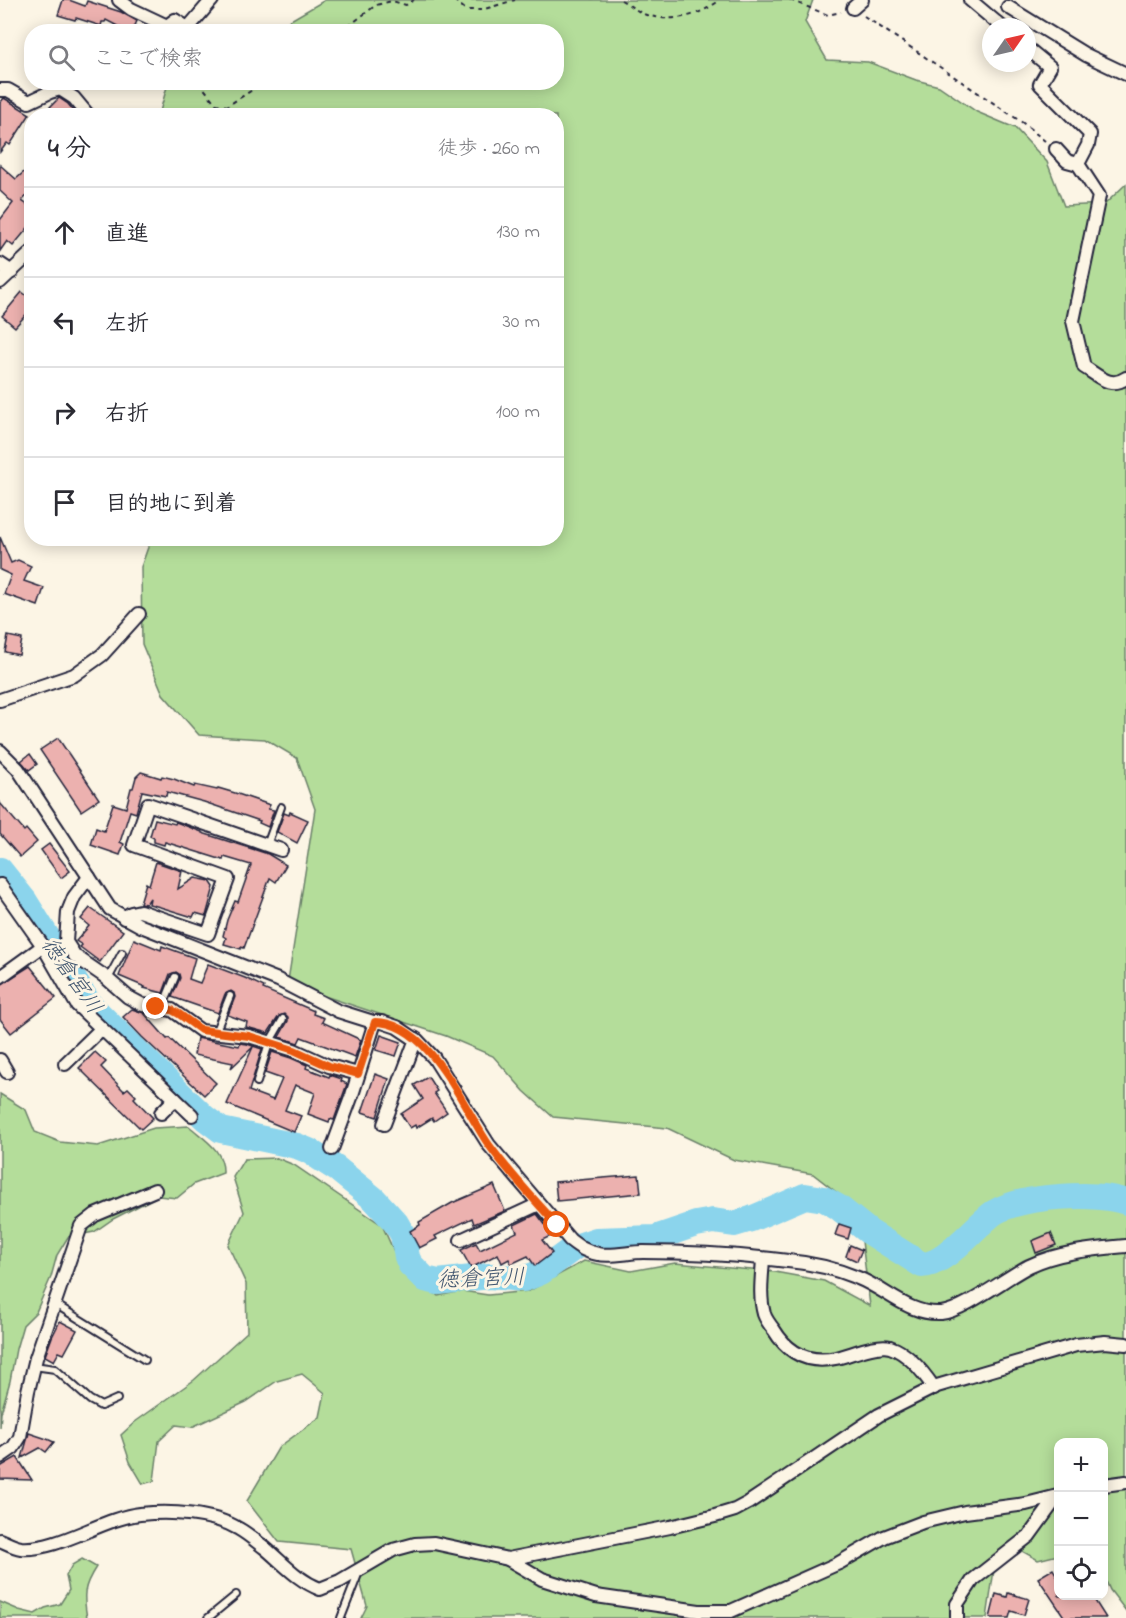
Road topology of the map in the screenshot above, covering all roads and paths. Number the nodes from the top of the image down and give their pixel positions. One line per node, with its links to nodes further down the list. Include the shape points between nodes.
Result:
1 (119, 0): 14 (street)
2 (212, 0): 15 (street)
3 (414, 0): 16 (path, via 406,5 392,1 376,5)
4 (454, 0): 5 (path, via 466,10)
5 (515, 0)
6 (621, 0): 7 (path, via 648,16 681,19)
7 (720, 0)
8 (790, 0): 11 (path, via 828,15)
9 (970, 0): 12 (street)
10 (1010, 3): 13 (street); 18 (street, via 1086,55)
11 (858, 4): 25 (path)
12 (991, 18)
13 (1002, 18)
14 (163, 24)
15 (191, 24)
16 (351, 24)
17 (1036, 55): 26 (street, via 1050,67 1040,84 1090,134)
18 (1126, 74)
19 (0, 90): 20 (street, via 8,90 29,102)
20 (57, 90)
21 (62, 90): 24 (street)
22 (206, 90): 23 (path, via 216,104 227,106)
23 (252, 90)
24 (82, 108)
25 (1056, 149): 26 (street, via 1067,161)
26 (1078, 164): 31 (street, via 1099,196 1073,321 1084,367 1109,383)
27 (24, 260): 29 (street)
28 (0, 264): 29 (street)
29 (12, 272): 30 (street)
30 (0, 282)
31 (1126, 378)
32 (140, 614): 33 (street, via 102,655 74,675)
33 (0, 700)
34 (0, 751): 38 (street, via 18,769)
35 (280, 807): 36 (lane)
36 (267, 845): 37 (street); 40 (street, via 148,804 134,845 228,879 208,934 140,911)
37 (281, 850)
38 (89, 877): 40 (street, via 110,909); 45 (street, via 68,912 66,942 75,956)
39 (0, 885): 41 (street)
40 (124, 918): 49 (street, via 278,980 338,1011)
41 (43, 946): 43 (street); 50 (street, via 77,1005)
42 (122, 953): 45 (lane)
43 (0, 977)
44 (175, 977): 47 (lane)
45 (108, 980): 47 (street, via 143,1005)
46 (230, 996): 51 (lane)
47 (162, 1008): 51 (street, via 179,1014 201,1030)
48 (283, 1019): 53 (lane)
49 (375, 1022): 52 (street, via 397,1027); 57 (street)
50 (101, 1029): 55 (street); 59 (street)
51 (215, 1033): 53 (street, via 245,1035)
52 (416, 1039): 62 (street); 65 (street, via 434,1058 489,1145)
53 (269, 1043): 57 (street); 58 (lane)
54 (0, 1060): 56 (street)
55 (65, 1064)
56 (7, 1072)
57 (358, 1074): 63 (street)
58 (258, 1082)
59 (175, 1099): 60 (street); 61 (street)
60 (161, 1113)
61 (192, 1115)
62 (384, 1124)
63 (333, 1149)
64 (155, 1190): 69 (street, via 95,1215 81,1226)
65 (539, 1204): 66 (street); 68 (street, via 570,1240 584,1251 600,1255 642,1252)
66 (461, 1240)
67 (1126, 1246): 68 (street, via 1066,1254 1030,1266 957,1308 943,1312 905,1304 859,1278 822,1267)
68 (763, 1258): 73 (street, via 761,1293 765,1316 788,1348 812,1359 833,1359 880,1346 890,1347 918,1367)
69 (55, 1304): 71 (lane); 72 (street)
70 (1126, 1344): 73 (street, via 1076,1345)
71 (145, 1360)
72 (34, 1366): 74 (lane, via 55,1370 101,1406); 75 (street, via 20,1437 13,1449)
73 (934, 1388): 81 (street, via 879,1416 735,1510)
74 (117, 1399)
75 (0, 1457)
76 (1126, 1482): 77 (street)
77 (1108, 1484)
78 (1054, 1497): 81 (street, via 923,1522 731,1611 699,1611 596,1596 542,1579)
79 (1054, 1502): 86 (street, via 1029,1536 973,1580 957,1604)
80 (0, 1540): 82 (street, via 21,1548 36,1547 124,1517 168,1512 238,1528 292,1574 320,1589)
81 (508, 1559): 82 (street, via 434,1543 415,1544 393,1550)
82 (360, 1568): 85 (lane)
83 (236, 1595): 84 (lane)
84 (208, 1618)
85 (341, 1618)
86 (957, 1618)

